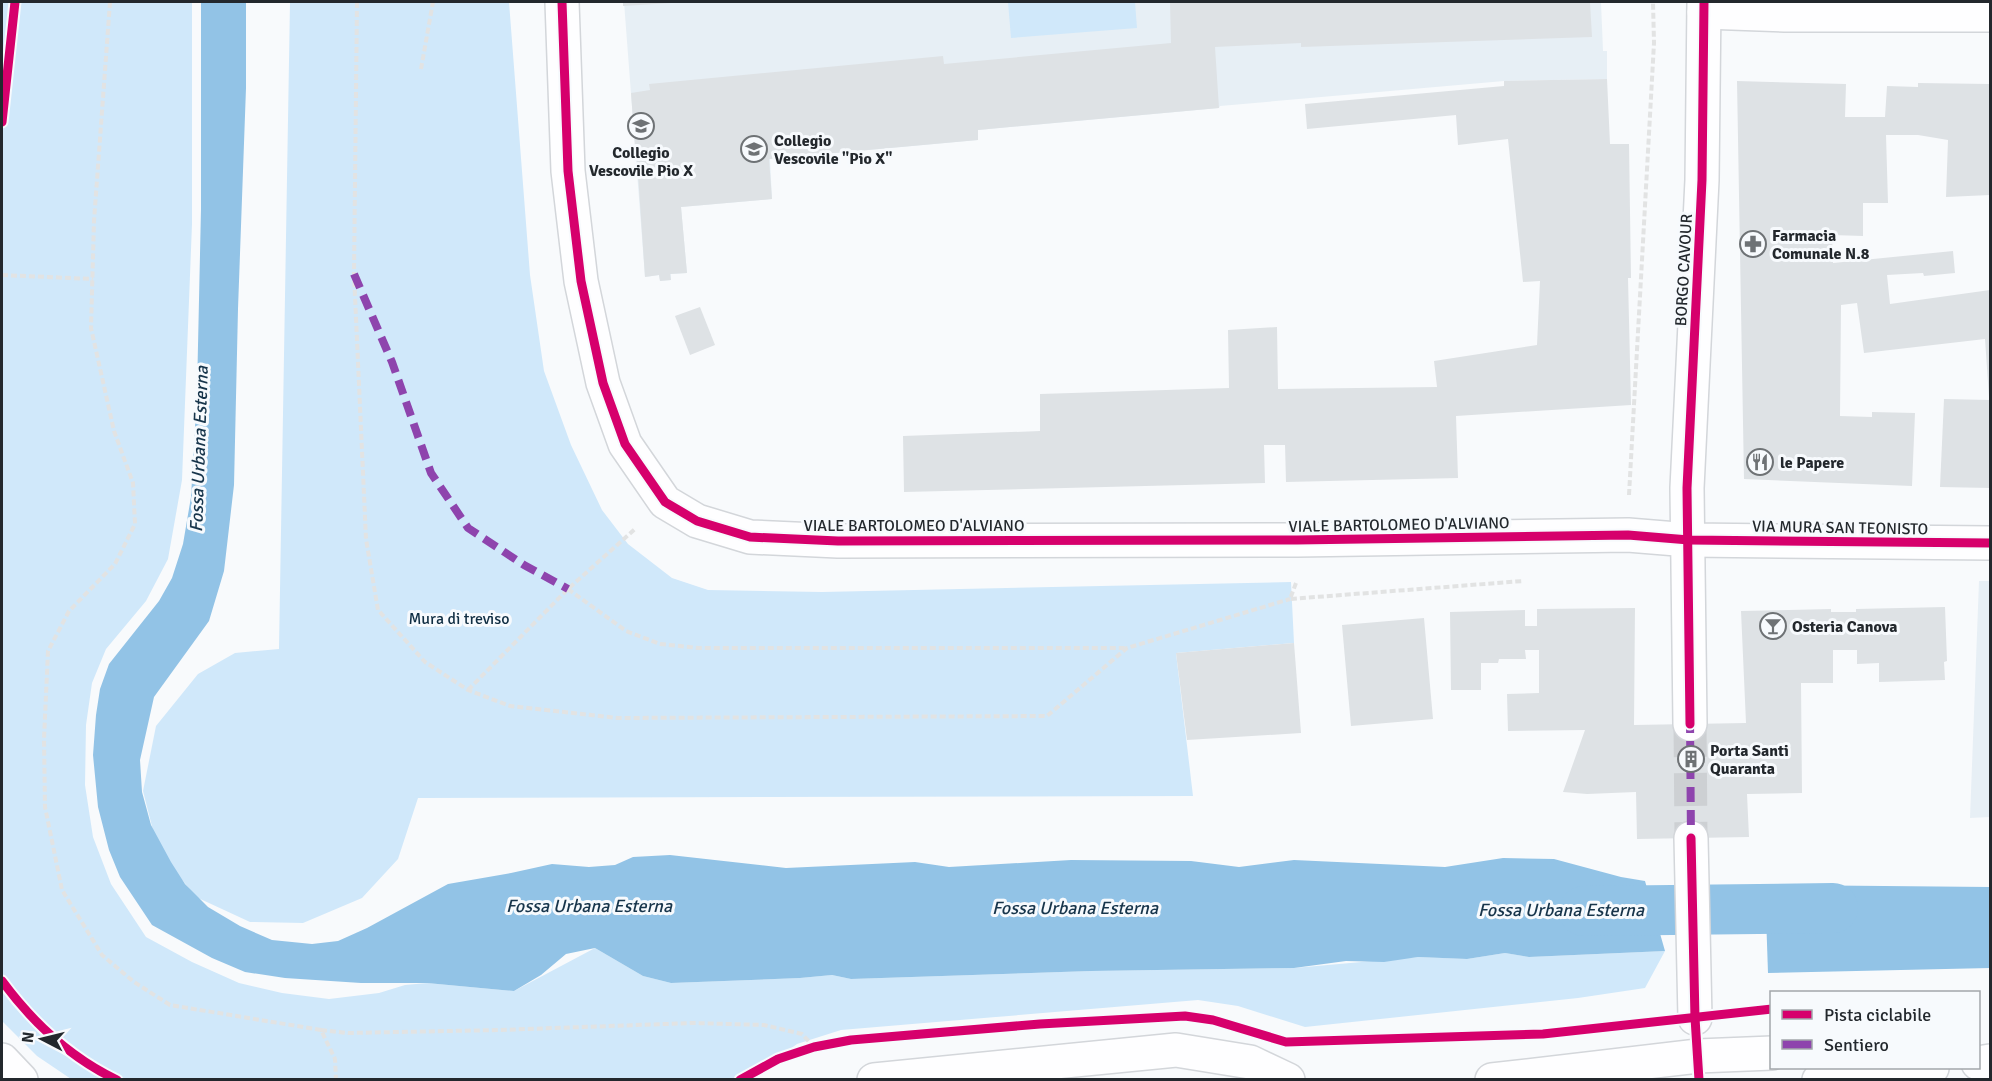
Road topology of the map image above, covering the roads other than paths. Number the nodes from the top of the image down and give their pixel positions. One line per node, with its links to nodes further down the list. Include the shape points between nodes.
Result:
1 (562, 2): 4 (street, VIALE BARTOLOMEO D'ALVIANO, via 568,171 581,281 603,383 626,444 665,502 697,521 750,537 838,541 1628,535)
2 (1704, 7): 3 (street, via 1785,15); 4 (street, BORGO CAVOUR, via 1702,180 1687,488)
3 (1990, 15)
4 (1689, 540): 5 (street, VIA MURA SAN TEONISTO); 6 (street, BORGO CAVOUR)
5 (1990, 543)
6 (1690, 723)
7 (1691, 838): 8 (street)
8 (1695, 1018)
9 (1770, 1053): 15 (street, via 1698,1056)
10 (2, 1060): 12 (street)
11 (1923, 1069): 16 (street)
12 (21, 1080)
13 (873, 1080): 14 (street, via 1176,1050 1250,1062)
14 (1288, 1080)
15 (1492, 1080)
16 (1819, 1080)

